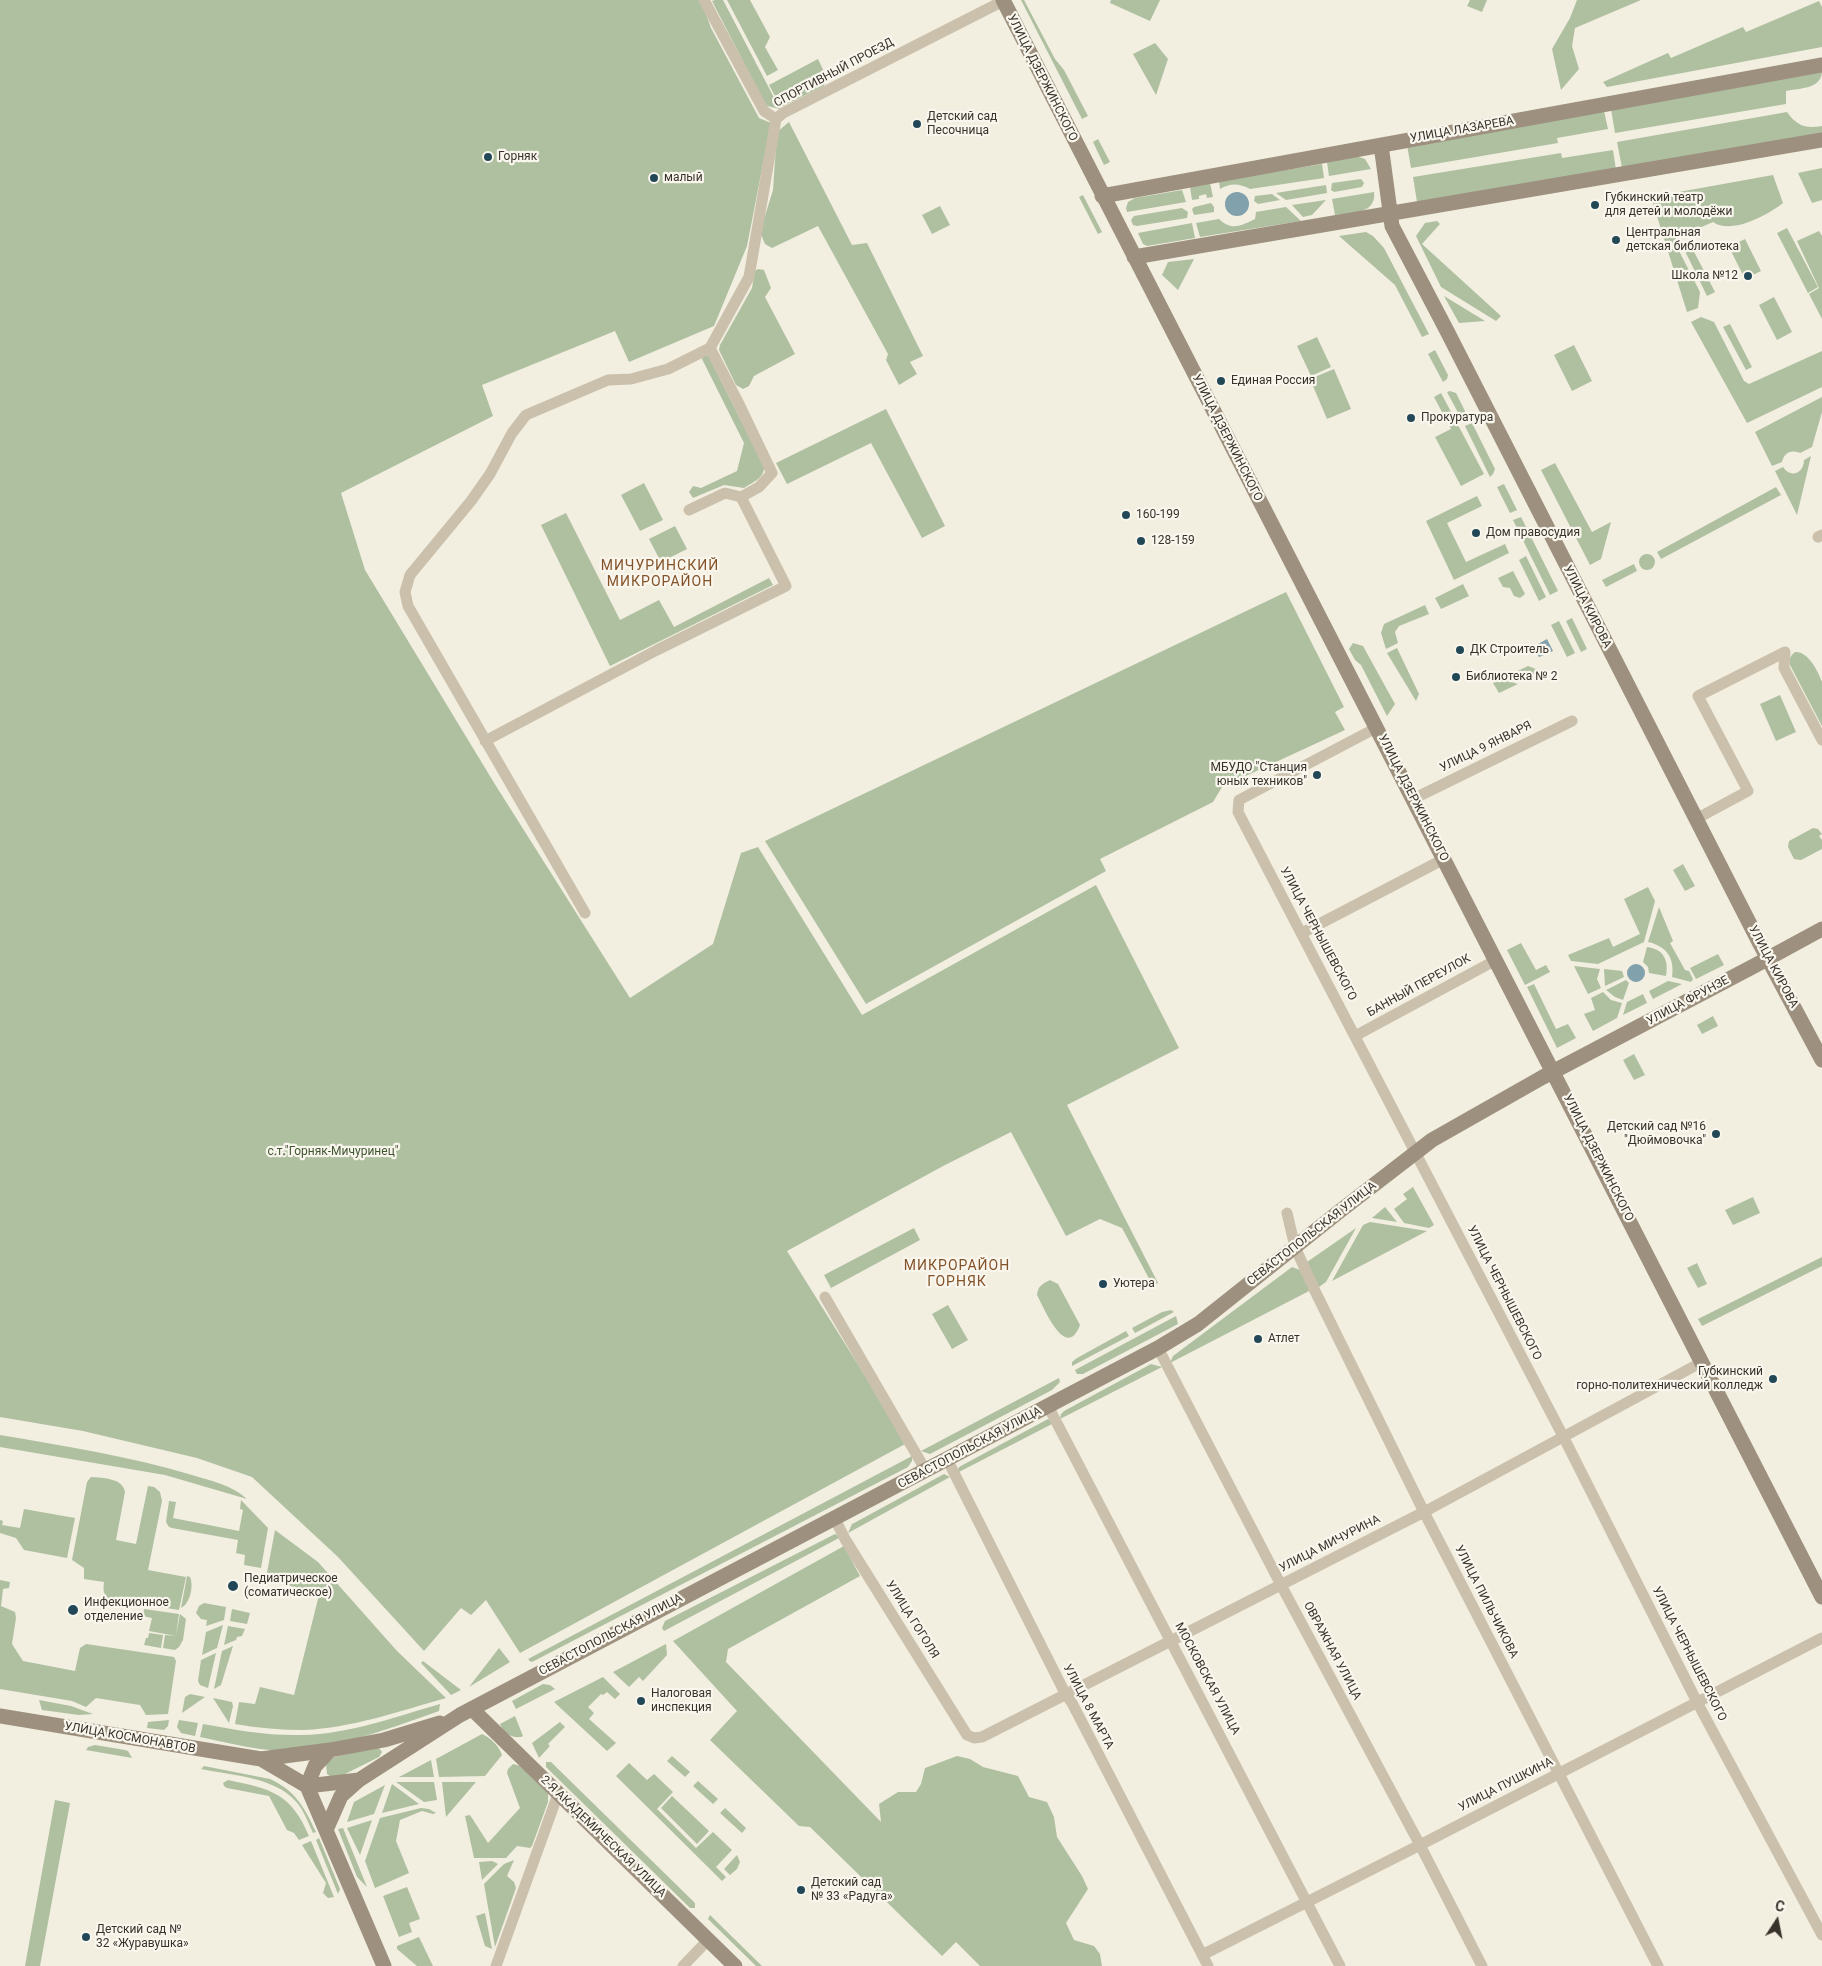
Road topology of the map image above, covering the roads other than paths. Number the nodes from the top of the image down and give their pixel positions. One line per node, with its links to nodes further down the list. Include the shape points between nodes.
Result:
1 (704, 0): 4 (street, СПОРТИВНЫЙ ПРОЕЗД, via 764,111)
2 (1003, 0): 4 (street, СПОРТИВНЫЙ ПРОЕЗД); 7 (main road, УЛИЦА ДЗЕРЖИНСКОГО)
3 (1822, 65): 6 (main road, УЛИЦА ЛАЗАРЕВА)
4 (776, 119): 10 (street, via 748,277)
5 (1822, 140): 8 (main road)
6 (1381, 144): 7 (main road, УЛИЦА ЛАЗАРЕВА); 8 (main road, УЛИЦА КИРОВА)
7 (1102, 196): 9 (main road, УЛИЦА ДЗЕРЖИНСКОГО)
8 (1389, 213): 9 (main road); 18 (main road, УЛИЦА КИРОВА, via 1392,226)
9 (1134, 257): 14 (main road, УЛИЦА ДЗЕРЖИНСКОГО)
10 (710, 348): 11 (street, via 772,472 759,487); 16 (street, via 668,370 631,379 608,380 526,415 471,501 410,576 405,592 408,606)
11 (741, 497): 12 (street, via 725,493); 16 (street, via 786,586)
12 (689, 510)
13 (1572, 721): 17 (street, УЛИЦА 9 ЯНВАРЯ)
14 (1376, 728): 17 (main road, УЛИЦА ДЗЕРЖИНСКОГО); 22 (street, УЛИЦА ЧЕРНЫШЕВСКОГО, via 1239,800 1238,812)
15 (1822, 740): 18 (street, via 1784,668 1785,652 1698,696 1748,791)
16 (485, 741): 20 (street)
17 (1413, 798): 19 (main road, УЛИЦА ДЗЕРЖИНСКОГО)
18 (1696, 819): 23 (main road, УЛИЦА КИРОВА)
19 (1444, 859): 22 (street); 24 (main road, УЛИЦА ДЗЕРЖИНСКОГО)
20 (585, 913)
21 (1822, 929): 23 (main road, УЛИЦА ФРУНЗЕ)
22 (1302, 932): 25 (street, УЛИЦА ЧЕРНЫШЕВСКОГО)
23 (1768, 958): 26 (main road, УЛИЦА КИРОВА); 27 (main road, УЛИЦА ФРУНЗЕ)
24 (1496, 960): 25 (street, БАННЫЙ ПЕРЕУЛОК); 27 (main road, УЛИЦА ДЗЕРЖИНСКОГО)
25 (1356, 1036): 28 (street, УЛИЦА ЧЕРНЫШЕВСКОГО)
26 (1822, 1060)
27 (1553, 1071): 28 (main road, СЕВАСТОПОЛЬСКАЯ УЛИЦА, via 1432,1140); 33 (main road, УЛИЦА ДЗЕРЖИНСКОГО)
28 (1416, 1153): 30 (main road, СЕВАСТОПОЛЬСКАЯ УЛИЦА); 35 (street, УЛИЦА ЧЕРНЫШЕВСКОГО)
29 (1286, 1213): 30 (street, УЛИЦА ПИЛЬЧИКОВА)
30 (1295, 1247): 32 (main road, СЕВАСТОПОЛЬСКАЯ УЛИЦА, via 1198,1324); 38 (street, УЛИЦА ПИЛЬЧИКОВА)
31 (825, 1297): 37 (street)
32 (1158, 1348): 34 (main road, СЕВАСТОПОЛЬСКАЯ УЛИЦА); 40 (street, ОВРАЖНАЯ УЛИЦА)
33 (1702, 1362): 35 (street, УЛИЦА МИЧУРИНА); 41 (main road, УЛИЦА ДЗЕРЖИНСКОГО)
34 (1048, 1406): 36 (main road, СЕВАСТОПОЛЬСКАЯ УЛИЦА); 43 (street, МОСКОВСКАЯ УЛИЦА)
35 (1564, 1438): 38 (street, УЛИЦА МИЧУРИНА); 45 (street, УЛИЦА ЧЕРНЫШЕВСКОГО)
36 (946, 1459): 37 (main road, СЕВАСТОПОЛЬСКАЯ УЛИЦА); 44 (street, УЛИЦА 8 МАРТА)
37 (926, 1471): 39 (main road, СЕВАСТОПОЛЬСКАЯ УЛИЦА)
38 (1424, 1512): 40 (street, УЛИЦА МИЧУРИНА); 54 (street, УЛИЦА ПИЛЬЧИКОВА)
39 (834, 1519): 46 (main road, СЕВАСТОПОЛЬСКАЯ УЛИЦА); 49 (street, УЛИЦА ГОГОЛЯ)
40 (1281, 1585): 43 (street, УЛИЦА МИЧУРИНА); 59 (street, ОВРАЖНАЯ УЛИЦА)
41 (1822, 1597)
42 (1822, 1638): 45 (street, УЛИЦА ПУШКИНА)
43 (1172, 1641): 44 (street, УЛИЦА МИЧУРИНА); 60 (street, МОСКОВСКАЯ УЛИЦА)
44 (1066, 1694): 49 (street, УЛИЦА МИЧУРИНА, via 982,1737); 63 (street, УЛИЦА 8 МАРТА)
45 (1697, 1702): 54 (street, УЛИЦА ПУШКИНА); 61 (street, УЛИЦА ЧЕРНЫШЕВСКОГО)
46 (472, 1709): 48 (main road, СЕВАСТОПОЛЬСКАЯ УЛИЦА); 57 (main road, 2-Я АКАДЕМИЧЕСКАЯ УЛИЦА)
47 (0, 1716): 52 (main road, УЛИЦА КОСМОНАВТОВ)
48 (456, 1718): 50 (main road, УЛИЦА КОСМОНАВТОВ); 53 (main road, СЕВАСТОПОЛЬСКАЯ УЛИЦА)
49 (967, 1735)
50 (384, 1740): 51 (main road, УЛИЦА КОСМОНАВТОВ); 53 (main road)
51 (330, 1750): 52 (main road, УЛИЦА КОСМОНАВТОВ); 56 (main road, via 315,1766)
52 (261, 1759): 56 (main road, УЛИЦА КОСМОНАВТОВ)
53 (394, 1759): 55 (main road, СЕВАСТОПОЛЬСКАЯ УЛИЦА)
54 (1559, 1773): 59 (street, УЛИЦА ПУШКИНА); 71 (street, УЛИЦА ПИЛЬЧИКОВА)
55 (359, 1780): 56 (main road, СЕВАСТОПОЛЬСКАЯ УЛИЦА); 58 (main road, СЕВАСТОПОЛЬСКАЯ УЛИЦА, via 341,1796)
56 (307, 1786): 58 (main road)
57 (558, 1794): 62 (main road, 2-Я АКАДЕМИЧЕСКАЯ УЛИЦА); 65 (street)
58 (326, 1830): 64 (main road)
59 (1420, 1845): 60 (street, УЛИЦА ПУШКИНА); 70 (street, ОВРАЖНАЯ УЛИЦА)
60 (1307, 1901): 63 (street, УЛИЦА ПУШКИНА); 69 (street, МОСКОВСКАЯ УЛИЦА)
61 (1822, 1935)
62 (708, 1940): 66 (street); 67 (main road, 2-Я АКАДЕМИЧЕСКАЯ УЛИЦА)
63 (1202, 1955): 68 (street, УЛИЦА 8 МАРТА)
64 (384, 1966)
65 (496, 1966)
66 (684, 1966)
67 (735, 1966)
68 (1208, 1966)
69 (1340, 1966)
70 (1482, 1966)
71 (1658, 1966)

